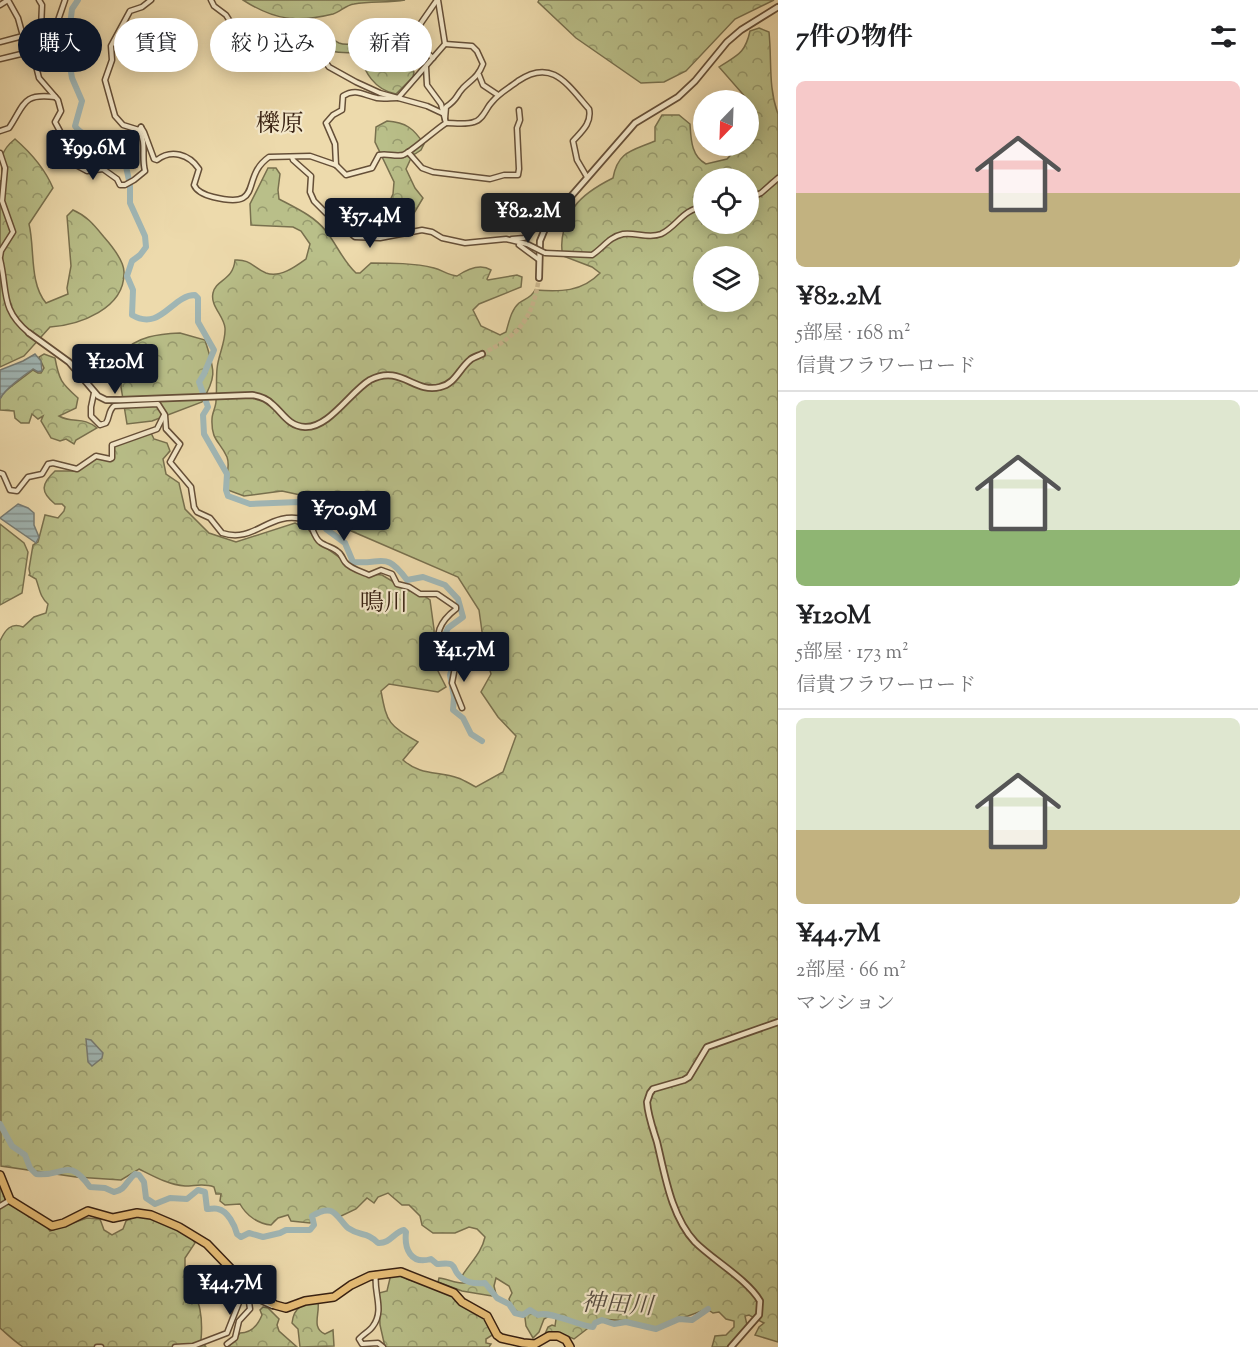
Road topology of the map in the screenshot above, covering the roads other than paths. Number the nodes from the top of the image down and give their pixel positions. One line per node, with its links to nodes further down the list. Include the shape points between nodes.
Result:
1 (8, 0): 7 (street); 9 (street)
2 (39, 0): 10 (street)
3 (65, 0): 21 (street, via 54,32 43,39 35,62 39,78)
4 (151, 0): 26 (street, via 130,11 111,46 112,60 105,80 115,116)
5 (211, 0): 22 (street, via 238,33 258,47 288,45 314,51 334,70)
6 (438, 0): 13 (street); 15 (street, via 418,33 424,50)
7 (0, 5)
8 (778, 7): 32 (street, via 727,42 687,90 635,123)
9 (18, 18)
10 (41, 18)
11 (18, 38): 12 (street)
12 (0, 42)
13 (445, 44): 15 (street); 19 (street, via 472,46 483,64)
14 (18, 55): 16 (street)
15 (433, 58)
16 (0, 59)
17 (421, 72): 22 (street)
18 (426, 72): 24 (street, via 427,85)
19 (479, 74): 20 (street, via 483,85); 25 (street, via 446,107)
20 (498, 95): 25 (street, via 478,120); 32 (street, via 541,70 554,74 574,92 591,114 588,124 573,141 577,160)
21 (56, 97): 26 (street, via 60,111 55,122 62,135 51,153 52,161 74,164 87,171 103,169 125,185 145,171); 27 (street, via 39,95 26,100 9,128)
22 (398, 98): 24 (street); 31 (street, via 379,98 355,91 343,96 342,110 326,123 335,144)
23 (519, 110): 28 (street, via 518,175 490,179 433,172 422,168)
24 (443, 113): 25 (street)
25 (445, 122): 28 (street)
26 (139, 130): 30 (street, via 141,127 154,159 170,153 190,159 199,169 195,189 220,199 244,199 266,159)
27 (0, 131)
28 (408, 152): 31 (street, via 379,155 372,168 349,174)
29 (0, 153): 40 (street, via 4,168 2,201 13,232)
30 (292, 157): 31 (street, via 310,156); 38 (street, via 310,174 314,201 354,236)
31 (336, 165)
32 (587, 177): 36 (street)
33 (778, 178): 34 (street)
34 (759, 194)
35 (693, 210): 39 (street, bridge, via 663,233 623,234 592,255 545,254)
36 (547, 224): 39 (street, via 542,222 522,239); 41 (street)
37 (392, 229): 38 (street)
38 (373, 238): 39 (street, via 422,230 465,243)
39 (508, 240): 41 (street)
40 (0, 258): 43 (street, via 6,304 16,323)
41 (538, 259): 42 (street)
42 (539, 278)
43 (28, 333): 45 (street, via 76,368)
44 (482, 354): 45 (street, via 471,359 451,383 441,387 431,388 381,374 363,384 324,422 312,427 287,421 272,403 260,396 110,400)
45 (94, 393): 46 (street, via 91,416 100,425 106,423 114,406 158,404)
46 (165, 415): 47 (street, via 156,429 112,445 110,459 96,456 77,469 48,464 42,474 28,477 17,491 10,490); 48 (street, via 166,429 180,444 170,462 191,487 197,512 210,518 222,533 248,534 286,517 308,521 320,542 339,552 348,566 369,575 381,570 392,574 398,585 420,594 437,594 456,607 443,620 436,643 439,655 456,662 452,683)
47 (0, 473)
48 (462, 708)
49 (778, 1022): 60 (street, via 707,1047 689,1077 653,1089 647,1102 664,1171 683,1225 696,1243 760,1301 759,1315)
50 (0, 1175): 51 (highway)
51 (10, 1200): 52 (street); 55 (highway, via 54,1226 88,1211 113,1218 141,1212 160,1218 207,1244 232,1270)
52 (0, 1206)
53 (376, 1274): 55 (highway, via 334,1297 305,1301 290,1308); 58 (street, via 378,1312 373,1327 359,1339 362,1344 378,1343); 59 (highway, via 400,1272 450,1290 487,1316 501,1338 535,1344 558,1336)
54 (248, 1295): 55 (street, via 278,1309); 56 (street, via 240,1298); 56 (street, via 250,1309 239,1321 235,1338 229,1342)
55 (279, 1306)
56 (227, 1333): 57 (street, via 193,1346)
57 (175, 1347)
58 (383, 1347)
59 (570, 1347)
60 (731, 1347)

